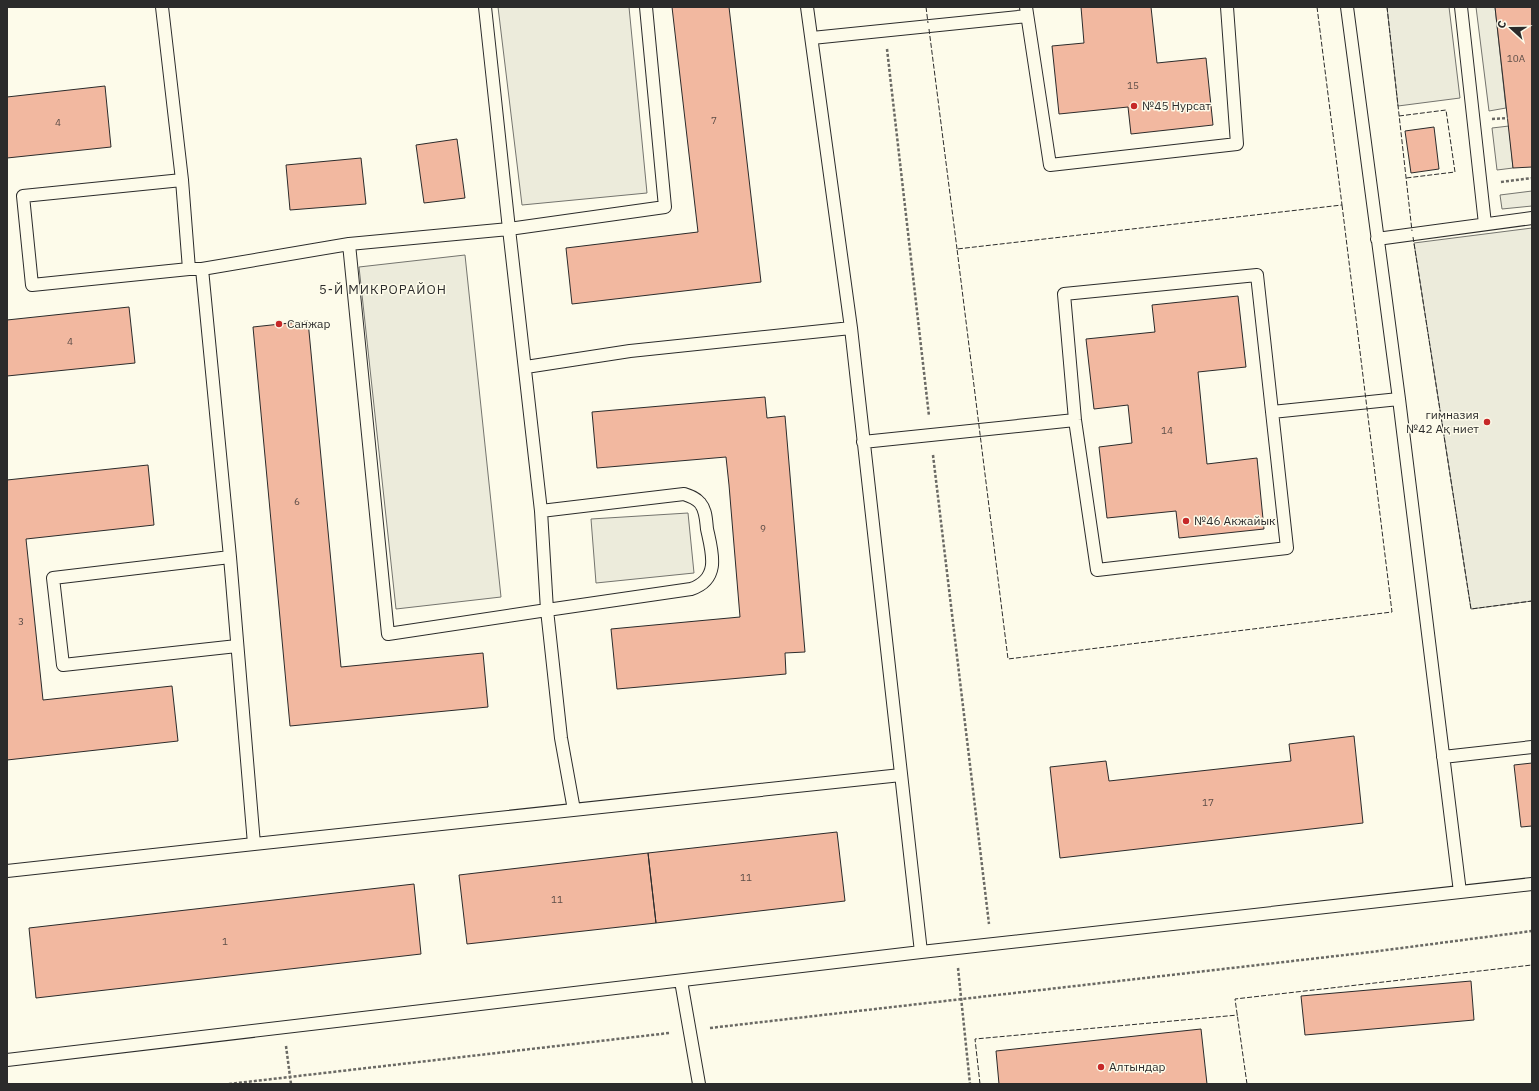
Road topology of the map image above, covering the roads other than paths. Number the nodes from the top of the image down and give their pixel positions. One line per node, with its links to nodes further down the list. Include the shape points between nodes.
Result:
1 (162, 7): 10 (lane)
2 (485, 7): 13 (lane)
3 (646, 7): 13 (lane, via 665,207)
4 (808, 7): 9 (lane)
5 (1227, 7): 8 (lane, via 1237,144 1050,165)
6 (1346, 7): 14 (lane)
7 (1461, 7): 12 (lane)
8 (1027, 12): 9 (lane)
9 (812, 38): 18 (lane)
10 (182, 180): 16 (lane); 16 (lane, via 24,196 32,285)
11 (1532, 218): 12 (lane)
12 (1485, 224): 14 (lane)
13 (510, 229): 15 (lane); 19 (lane)
14 (1377, 239): 20 (lane)
15 (349, 244): 17 (lane); 26 (lane, via 388,634)
16 (189, 269): 17 (lane)
17 (202, 269): 25 (lane)
18 (851, 328): 19 (lane, via 630,352); 23 (lane)
19 (526, 367): 24 (lane)
20 (1399, 399): 21 (lane); 29 (lane)
21 (1272, 412): 22 (lane, via 1257,275 1064,294); 22 (lane, via 1287,548 1097,570)
22 (1075, 420): 23 (lane)
23 (863, 442): 30 (lane)
24 (541, 511): 26 (lane); 26 (lane, via 684,494 695,498 704,508 713,561 711,573 706,580 691,589)
25 (230, 557): 27 (lane); 27 (lane, via 53,578 63,665)
26 (547, 610): 31 (lane, via 561,738)
27 (237, 646): 32 (lane)
28 (1532, 747): 29 (lane)
29 (1443, 757): 35 (lane)
30 (901, 775): 31 (lane); 36 (lane)
31 (574, 810): 32 (lane)
32 (254, 844): 33 (lane)
33 (7, 871)
34 (1532, 884): 35 (lane)
35 (1460, 892): 36 (lane)
36 (921, 952): 37 (lane)
37 (681, 981): 38 (lane); 39 (lane)
38 (7, 1060)
39 (699, 1084)

